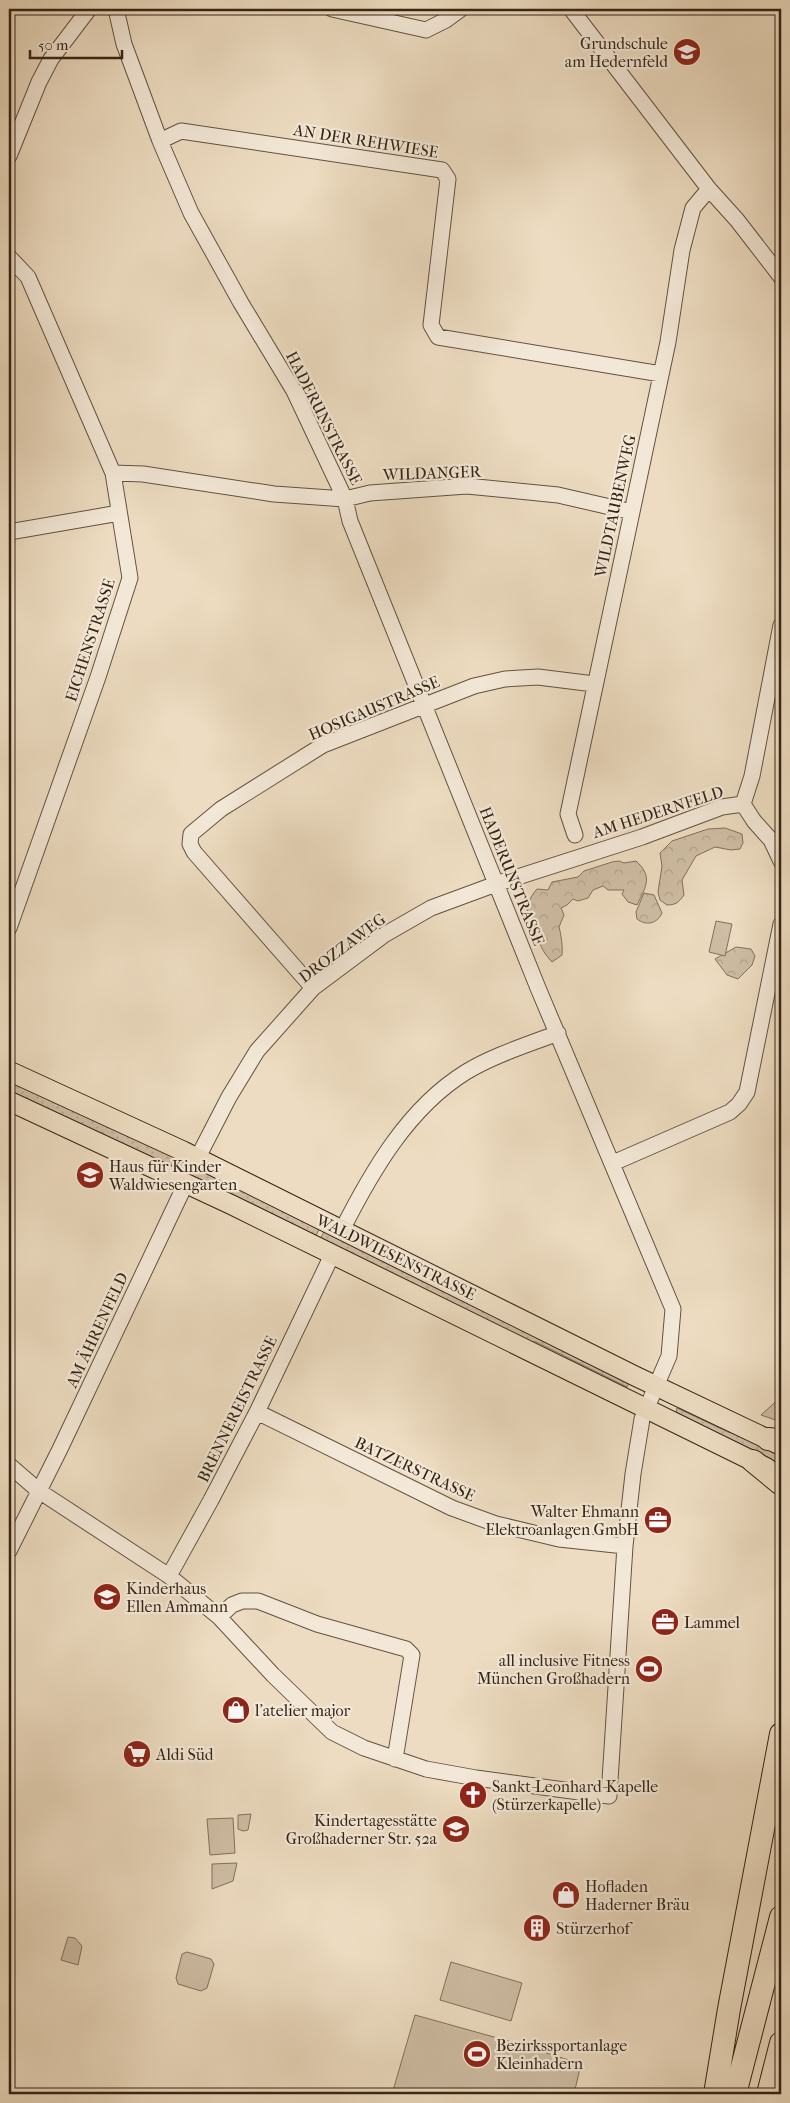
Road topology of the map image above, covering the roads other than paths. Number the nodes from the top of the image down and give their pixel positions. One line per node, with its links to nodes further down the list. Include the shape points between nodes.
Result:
1 (89, 9): 7 (street, via 51,59 38,82)
2 (116, 9): 6 (street, HADERUNSTRASSE, via 124,44)
3 (332, 9): 4 (street, via 426,30)
4 (461, 9)
5 (571, 9): 8 (street)
6 (160, 141): 11 (street, AN DER REHWIESE, via 181,131 442,170 448,179 431,325 438,337); 13 (street, HADERUNSTRASSE, via 191,213 294,391)
7 (9, 156)
8 (709, 189): 10 (street); 11 (street, WILDTAUBENWEG, via 693,208 682,250)
9 (9, 257): 12 (street, EICHENSTRASSE, via 28,277)
10 (781, 277)
11 (661, 374): 14 (street, WILDTAUBENWEG)
12 (113, 473): 13 (street, WILDANGER, via 143,474 274,494); 15 (street, EICHENSTRASSE)
13 (345, 499): 14 (street, WILDANGER, via 370,492 467,486 558,495); 19 (street, HADERUNSTRASSE, via 346,512)
14 (632, 512): 18 (street, WILDTAUBENWEG)
15 (119, 514): 16 (street); 25 (street, EICHENSTRASSE, via 130,578)
16 (9, 532)
17 (781, 626): 20 (street, AM HEDERNFELD)
18 (594, 684): 19 (street, HOSIGAUSTRASSE, via 538,677 505,679 474,686); 21 (street, WILDTAUBENWEG, via 568,814)
19 (425, 705): 23 (street, HADERUNSTRASSE); 26 (street, HOSIGAUSTRASSE, via 323,745 221,809 191,834 190,844 194,852)
20 (743, 804): 22 (street, via 771,840); 23 (street, AM HEDERNFELD, via 722,807 642,837)
21 (574, 835)
22 (781, 861)
23 (496, 884): 26 (street, DROZZAWEG, via 431,908 384,935); 27 (street, HADERUNSTRASSE)
24 (781, 924): 31 (street, via 747,1092 739,1104 730,1112)
25 (9, 928)
26 (313, 988): 30 (street, DROZZAWEG, via 257,1051)
27 (558, 1033): 31 (street, HADERUNSTRASSE); 33 (street, via 491,1059 440,1090 411,1119 384,1154)
28 (9, 1071): 30 (main road, WALDWIESENSTRASSE)
29 (9, 1101): 32 (main road, WALDWIESENSTRASSE)
30 (197, 1159): 33 (main road, WALDWIESENSTRASSE)
31 (612, 1163): 35 (street, HADERUNSTRASSE, via 673,1309 670,1356)
32 (186, 1183): 34 (main road, WALDWIESENSTRASSE); 43 (street, AM ÄHRENFELD)
33 (342, 1230): 35 (main road, WALDWIESENSTRASSE)
34 (332, 1255): 36 (main road, WALDWIESENSTRASSE); 37 (street, BRENNEREISTRASSE)
35 (657, 1386): 36 (street, HADERUNSTRASSE); 38 (main road, WALDWIESENSTRASSE)
36 (646, 1409): 39 (main road, WALDWIESENSTRASSE); 44 (street, HADERUNSTRASSE, via 633,1474)
37 (257, 1412): 44 (street, BATZERSTRASSE, via 452,1508 496,1524 559,1539); 46 (street, BRENNEREISTRASSE)
38 (777, 1441)
39 (753, 1461): 41 (main road, WALDWIESENSTRASSE); 42 (highway)
40 (9, 1465): 43 (street)
41 (781, 1475)
42 (781, 1484)
43 (39, 1491): 45 (street, AM ÄHRENFELD); 46 (street)
44 (625, 1546): 49 (street, HADERUNSTRASSE, via 609,1796 460,1775)
45 (9, 1551)
46 (169, 1576): 47 (street)
47 (219, 1618): 49 (street, via 332,1732); 49 (street, via 232,1605 258,1601 317,1624 406,1649 412,1656)
48 (781, 1734): 52 (highway)
49 (395, 1759)
50 (781, 1917): 53 (highway)
51 (781, 2044): 54 (highway)
52 (715, 2094)
53 (735, 2094)
54 (768, 2094)

